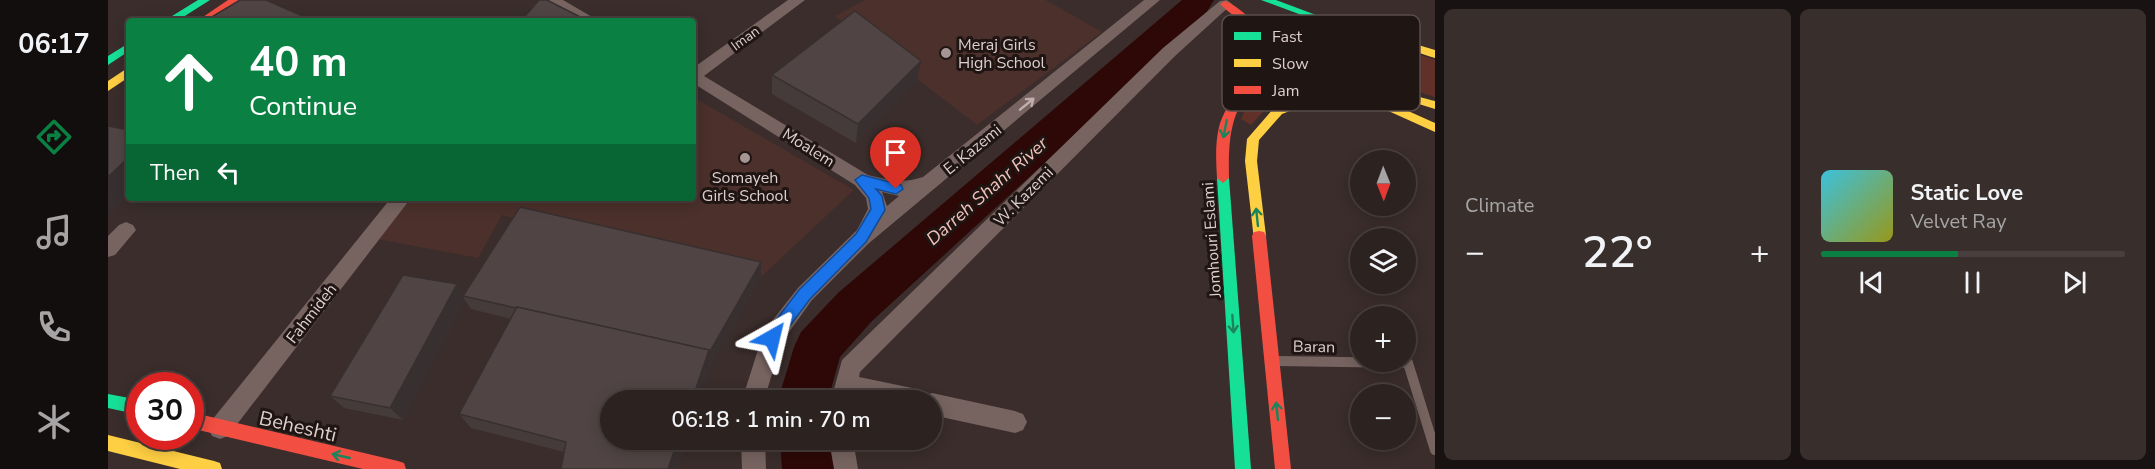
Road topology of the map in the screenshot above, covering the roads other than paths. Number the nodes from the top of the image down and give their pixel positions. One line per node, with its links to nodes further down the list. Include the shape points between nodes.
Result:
1 (204, 0): 15 (main road)
2 (235, 0): 16 (main road)
3 (798, 0): 23 (street, Iman)
4 (1153, 0): 31 (street, E. Kazemi, one-way to 4)
5 (1266, 0): 8 (main road)
6 (557, 1): 14 (street); 17 (street)
7 (1219, 2): 10 (main road); 11 (main road); 38 (street, W. Kazemi, via 850,367)
8 (1306, 6): 12 (main road)
9 (1327, 8): 13 (main road)
10 (1241, 15)
11 (1248, 15)
12 (1324, 15)
13 (1336, 15)
14 (547, 16)
15 (175, 18)
16 (207, 18)
17 (586, 18)
18 (126, 48): 21 (main road)
19 (1420, 49): 20 (main road)
20 (1435, 54)
21 (108, 61)
22 (126, 73): 25 (main road)
23 (696, 74)
24 (696, 78): 30 (street, Moalem)
25 (108, 87)
26 (1230, 111): 53 (main road, Jomhouri Eslami, one-way to 53, via 1221,154)
27 (1278, 111): 36 (main road, one-way to 27, via 1251,161 1253,139)
28 (1403, 111): 29 (main road)
29 (1435, 128)
30 (862, 180): 31 (street, Moalem, via 896,189); 34 (street, via 875,196 878,210)
31 (933, 181): 34 (street, E. Kazemi)
32 (400, 201): 44 (street, Fahmideh)
33 (126, 230): 35 (street)
34 (861, 238): 37 (street, E. Kazemi, via 805,294 772,338)
35 (108, 249)
36 (1272, 360): 48 (lane, Baran, via 1408,363); 54 (main road, one-way to 36)
37 (756, 390)
38 (845, 390)
39 (108, 401): 40 (main road)
40 (126, 405)
41 (942, 406): 42 (street)
42 (1015, 422)
43 (204, 424): 44 (main road, Beheshti)
44 (220, 428): 50 (main road, Beheshti, one-way to 44)
45 (108, 443): 49 (main road)
46 (753, 450): 51 (street)
47 (843, 450): 52 (street)
48 (1435, 450)
49 (214, 469)
50 (398, 469)
51 (754, 469)
52 (846, 469)
53 (1243, 469)
54 (1283, 469)

